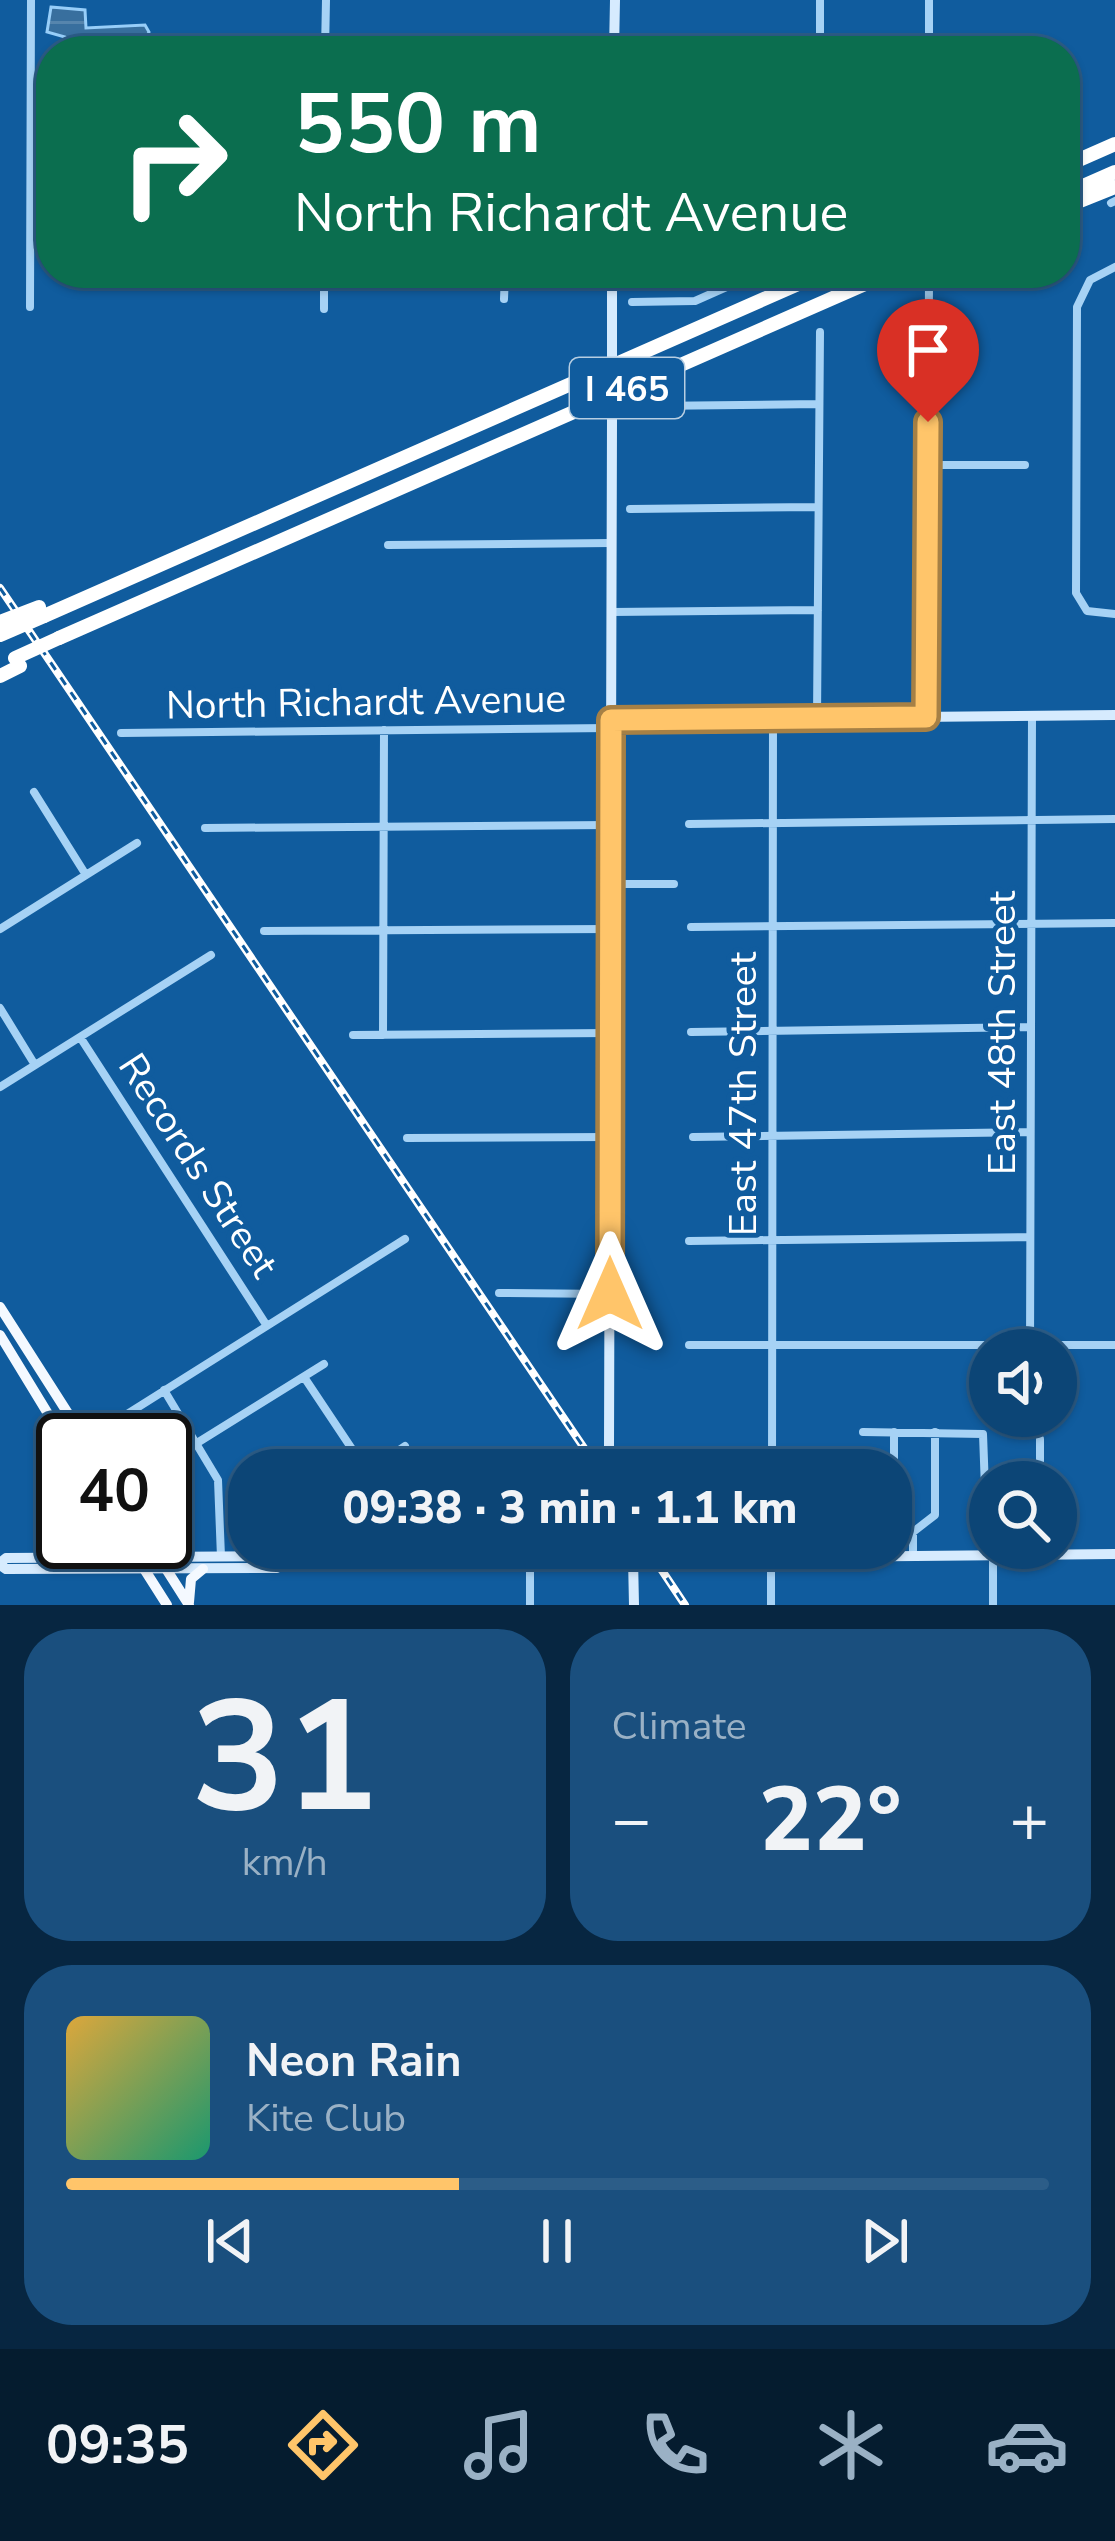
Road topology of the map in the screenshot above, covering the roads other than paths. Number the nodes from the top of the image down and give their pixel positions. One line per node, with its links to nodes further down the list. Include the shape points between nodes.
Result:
1 (31, 0): 26 (street)
2 (326, 0): 6 (street)
3 (614, 0): 7 (street)
4 (820, 0): 8 (street)
5 (929, 0): 9 (street)
6 (325, 36)
7 (614, 36)
8 (820, 36)
9 (929, 36)
10 (1115, 144): 11 (highway)
11 (1080, 159)
12 (1115, 172): 13 (highway)
13 (1080, 187)
14 (1114, 197): 15 (highway)
15 (1080, 204)
16 (1115, 267): 40 (street, via 1084,286 1076,307 1076,593 1094,614)
17 (324, 288): 27 (street)
18 (504, 288): 24 (street)
19 (612, 288): 35 (street, bridge)
20 (724, 288): 25 (street, via 695,301)
21 (789, 288): 38 (highway, I 465)
22 (856, 288): 43 (highway, I 465, bridge)
23 (928, 288): 31 (street)
24 (504, 299)
25 (632, 302)
26 (30, 307)
27 (324, 309)
28 (820, 332): 29 (street)
29 (819, 404): 30 (street); 33 (street)
30 (648, 406)
31 (927, 465): 32 (street); 47 (street)
32 (1025, 465)
33 (818, 507): 34 (street); 37 (street)
34 (630, 509)
35 (611, 543): 36 (street); 39 (street)
36 (388, 545)
37 (818, 610): 39 (street); 49 (street)
38 (41, 612): 41 (highway, bridge); 42 (highway, I 465, bridge)
39 (611, 612): 50 (street)
40 (1115, 614)
41 (0, 622)
42 (0, 635)
43 (12, 662): 44 (highway)
44 (0, 676)
45 (1115, 715): 46 (street, North Richardt Avenue)
46 (1032, 716): 47 (street, North Richardt Avenue); 55 (street, East 48th Street)
47 (926, 717): 49 (street, North Richardt Avenue)
48 (773, 718): 49 (street, North Richardt Avenue); 50 (street, North Richardt Avenue); 57 (street, East 47th Street)
49 (818, 718)
50 (611, 724): 51 (street, North Richardt Avenue); 58 (street)
51 (384, 730): 52 (street, North Richardt Avenue); 59 (street)
52 (121, 734)
53 (34, 792): 62 (street)
54 (1115, 819): 55 (street)
55 (1032, 821): 57 (street); 65 (street, East 48th Street)
56 (689, 824): 57 (street)
57 (773, 824): 68 (street, East 47th Street)
58 (611, 825): 59 (street); 63 (street)
59 (384, 827): 60 (street); 71 (street)
60 (205, 828)
61 (137, 843): 62 (street)
62 (86, 875): 70 (street)
63 (611, 884): 64 (street); 69 (street)
64 (674, 884)
65 (1031, 923): 66 (street); 68 (street); 75 (street, East 48th Street)
66 (1115, 923)
67 (691, 927): 68 (street)
68 (772, 927): 77 (street, East 47th Street)
69 (611, 928): 71 (street); 78 (street)
70 (0, 929)
71 (383, 930): 72 (street); 80 (street)
72 (264, 932)
73 (211, 955): 81 (street)
74 (0, 1008): 82 (street)
75 (1031, 1028): 77 (street); 84 (street, East 48th Street)
76 (691, 1032): 77 (street)
77 (772, 1032): 85 (street, East 47th Street)
78 (610, 1033): 80 (street); 86 (street)
79 (353, 1035): 80 (street)
80 (383, 1035)
81 (80, 1036): 82 (street); 96 (street, Records Street)
82 (35, 1065): 83 (street)
83 (0, 1087)
84 (1030, 1132): 85 (street); 89 (street, East 48th Street)
85 (772, 1135): 87 (street); 91 (street, East 47th Street)
86 (610, 1137): 88 (street); 94 (street)
87 (693, 1137)
88 (407, 1138)
89 (1030, 1237): 91 (street); 97 (street, East 48th Street)
90 (405, 1239): 96 (street)
91 (772, 1240): 92 (street); 101 (street, East 47th Street)
92 (689, 1241)
93 (500, 1293): 94 (street)
94 (610, 1294): 118 (street)
95 (0, 1306): 108 (main road)
96 (268, 1326): 106 (street)
97 (1030, 1329)
98 (0, 1336): 107 (main road)
99 (689, 1345): 101 (street)
100 (1115, 1345): 102 (street)
101 (771, 1346): 103 (street); 119 (street, East 47th Street)
102 (1077, 1346)
103 (969, 1347)
104 (324, 1364): 105 (street)
105 (304, 1377): 114 (street); 116 (street)
106 (164, 1390): 109 (street); 114 (street)
107 (47, 1413)
108 (69, 1413)
109 (128, 1413)
110 (863, 1432): 111 (street)
111 (894, 1432): 112 (street); 122 (street, via 894,1516)
112 (934, 1432): 120 (street, via 978,1432); 122 (street, via 935,1515)
113 (1040, 1439): 121 (street)
114 (197, 1444): 128 (street, via 218,1480)
115 (405, 1446): 117 (street)
116 (354, 1449)
117 (400, 1449)
118 (609, 1449)
119 (772, 1449)
120 (985, 1461)
121 (1040, 1461)
122 (913, 1532): 125 (street)
123 (1077, 1552): 124 (street)
124 (1115, 1554)
125 (914, 1555): 126 (street)
126 (969, 1555)
127 (192, 1557): 128 (street)
128 (221, 1557): 129 (street)
129 (228, 1557)
130 (36, 1558): 131 (street)
131 (0, 1564): 132 (street)
132 (36, 1567)
133 (144, 1569): 142 (main road)
134 (166, 1569): 143 (main road)
135 (192, 1569): 136 (street)
136 (203, 1569): 137 (street); 143 (main road, via 190,1581)
137 (228, 1569)
138 (530, 1569): 144 (street)
139 (634, 1569): 145 (street)
140 (771, 1569): 146 (street)
141 (993, 1569): 147 (street)
142 (167, 1605)
143 (188, 1605)
144 (530, 1605)
145 (634, 1605)
146 (770, 1605)
147 (993, 1605)

